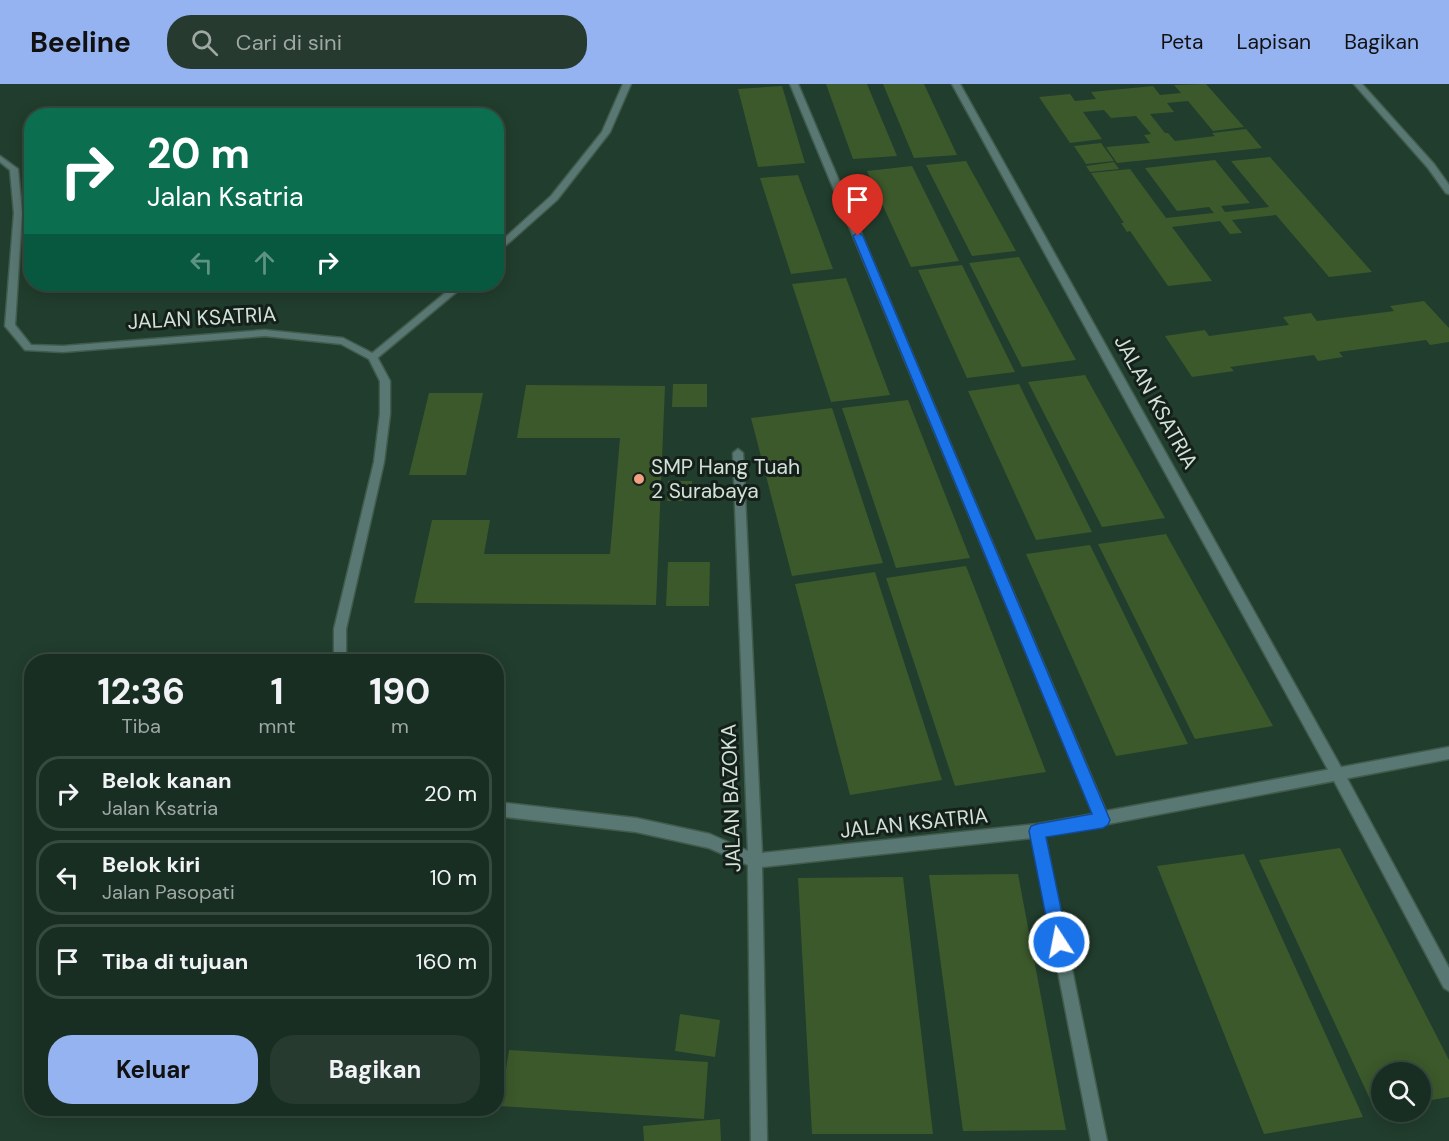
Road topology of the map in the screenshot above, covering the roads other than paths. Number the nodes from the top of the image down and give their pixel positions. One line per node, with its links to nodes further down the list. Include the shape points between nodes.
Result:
1 (627, 84): 7 (street, via 606,132 554,198)
2 (794, 84): 15 (street)
3 (956, 84): 13 (street, JALAN KSATRIA)
4 (1358, 84): 6 (street)
5 (0, 158): 9 (street, JALAN KSATRIA, via 14,169 18,213 10,326 28,348 63,349 266,333 343,341)
6 (1449, 191)
7 (504, 244)
8 (453, 291): 9 (street)
9 (373, 357): 11 (street, via 385,381 386,414 379,462 340,630)
10 (738, 453): 17 (street, JALAN BAZOKA)
11 (340, 654)
12 (1449, 753): 13 (street)
13 (1337, 772): 15 (street, JALAN KSATRIA); 18 (street, JALAN KSATRIA)
14 (504, 810): 17 (street, via 647,827 710,841)
15 (1103, 820): 16 (street, JALAN KSATRIA)
16 (1037, 831): 17 (street, JALAN KSATRIA); 20 (street)
17 (755, 861): 19 (street, JALAN BAZOKA)
18 (1449, 983)
19 (759, 1141)
20 (1099, 1141)

